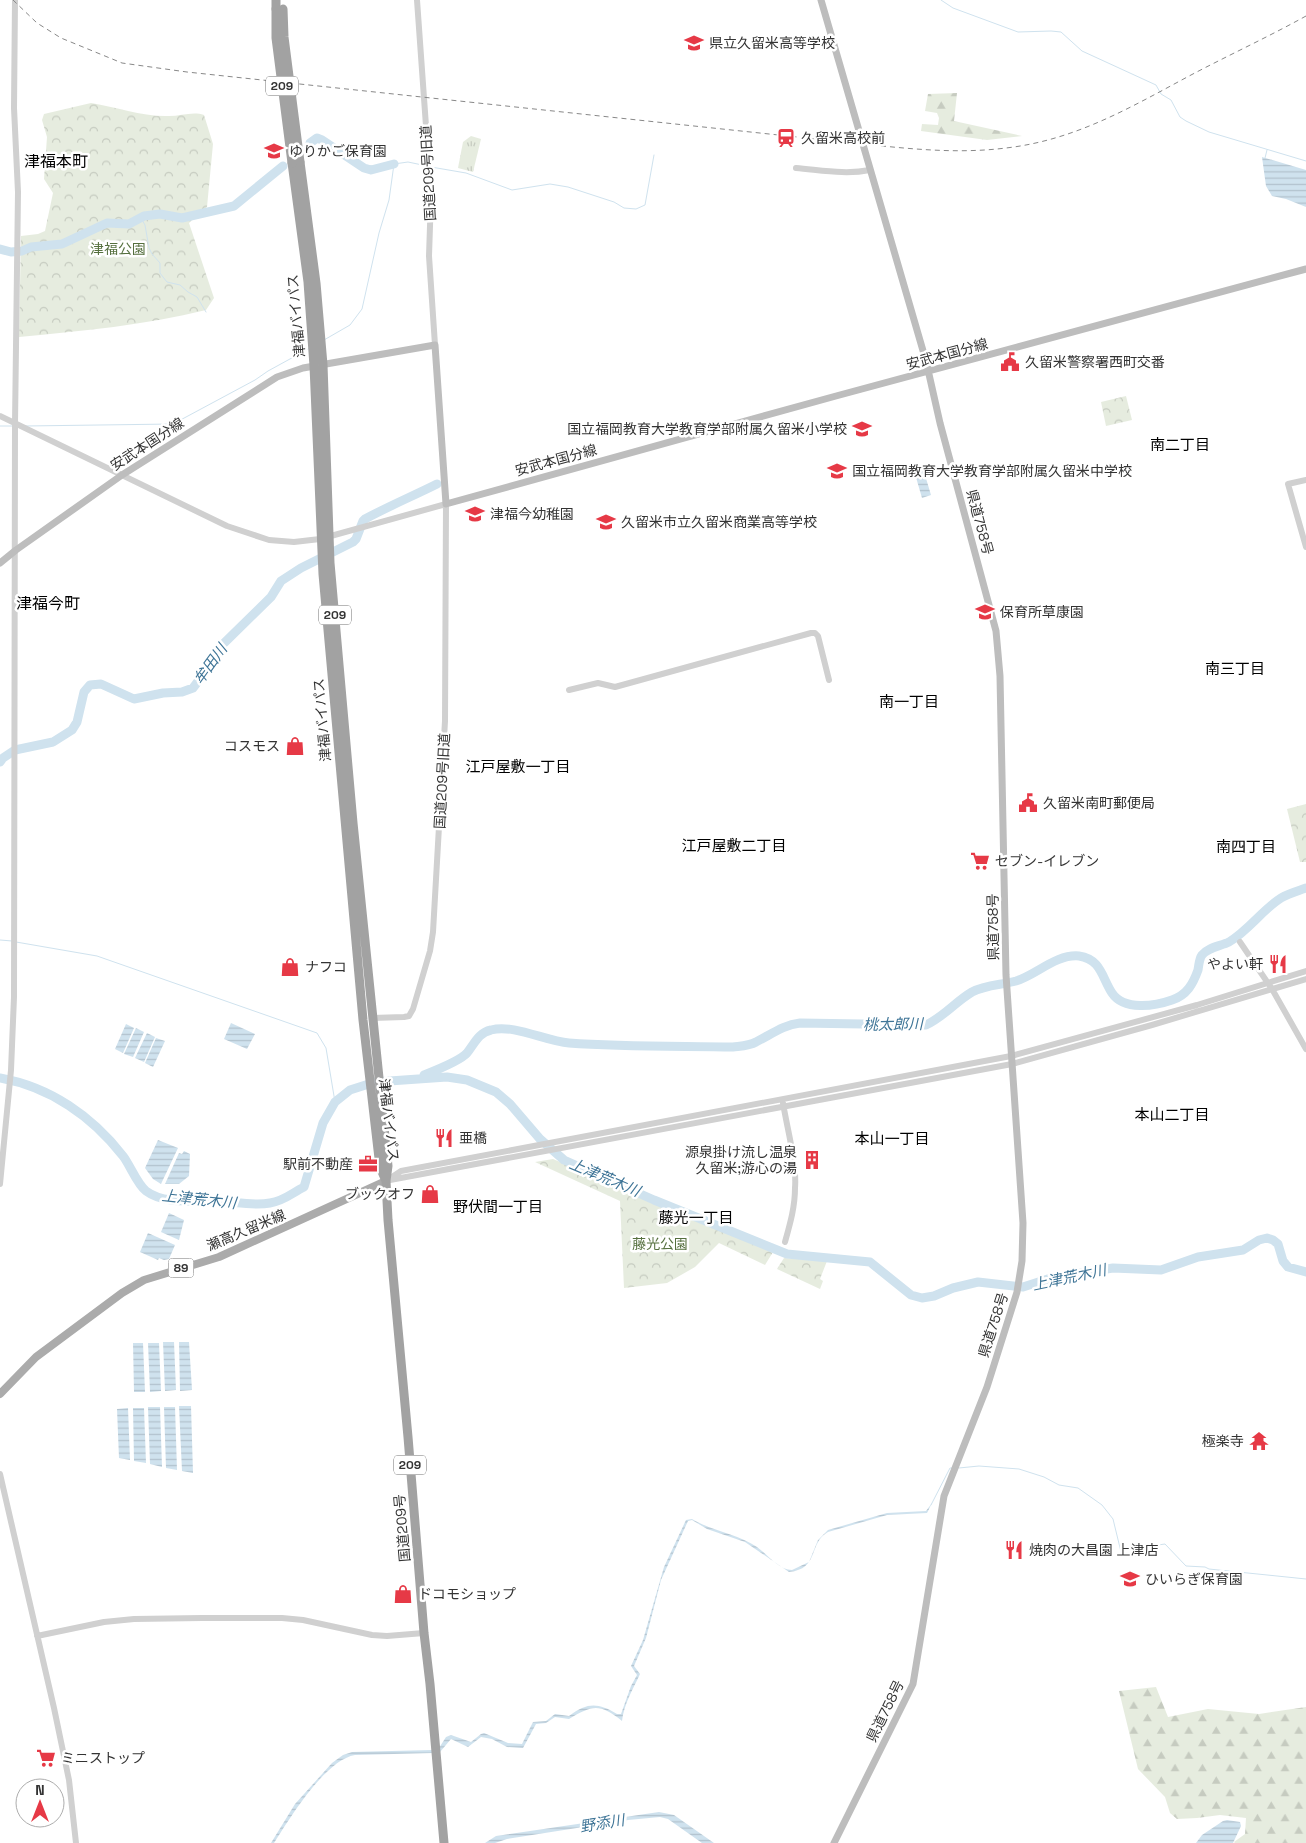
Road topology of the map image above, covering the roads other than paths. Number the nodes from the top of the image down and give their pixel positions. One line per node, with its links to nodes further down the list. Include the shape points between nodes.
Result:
1 (15, 0): 12 (street, via 14,108 18,192)
2 (416, 0): 8 (street, 国道209号旧道, via 431,196 430,256)
3 (821, 0): 6 (main road, 県道758号)
4 (280, 5): 9 (highway, 津福バイパス / 209, bridge, via 296,163 316,283)
5 (796, 168): 6 (street, via 840,173)
6 (870, 170): 10 (main road, 県道758号)
7 (1306, 269): 10 (main road, 安武本国分線)
8 (435, 345): 9 (main road, 安武本国分線); 15 (main road)
9 (318, 366): 13 (main road, 安武本国分線, via 276,377); 16 (highway, 津福バイパス / 209)
10 (928, 372): 15 (main road, 安武本国分線); 28 (main road, 県道758号, via 998,642 1006,975)
11 (0, 416): 12 (street)
12 (15, 424): 13 (street); 18 (street)
13 (122, 475): 16 (street, via 248,534 294,542); 18 (main road, 安武本国分線)
14 (1306, 480): 17 (street, via 1288,484)
15 (446, 504): 16 (street); 26 (street, 国道209号旧道, via 445,721 433,932 409,1016)
16 (325, 538): 26 (highway, 津福バイパス / 209); 29 (highway, 津福バイパス / 209, via 348,865)
17 (1306, 547)
18 (16, 550): 19 (main road, 安武本国分線); 32 (street, via 14,997 10,1087)
19 (0, 563)
20 (830, 680): 21 (street, via 818,636 811,633 615,687 598,683)
21 (570, 690)
22 (1240, 942): 25 (street)
23 (1306, 972): 25 (street)
24 (1306, 979): 25 (street)
25 (1269, 986): 27 (street); 28 (street, via 1152,1025)
26 (372, 1018): 29 (highway, 津福バイパス / 209)
27 (1306, 1049)
28 (1012, 1060): 30 (street); 31 (street); 42 (main road, 県道758号, via 1023,1222 1023,1252 1017,1292 987,1387 944,1496 913,1684)
29 (373, 1066): 33 (highway, 津福バイパス / 209, via 388,1166)
30 (782, 1099): 31 (street); 33 (street, via 401,1171)
31 (783, 1107): 33 (street); 35 (street, via 796,1186 793,1215)
32 (1, 1162): 34 (street)
33 (386, 1181): 36 (main road, 瀬高久留米線 / 89, via 228,1253 144,1280 42,1352); 38 (highway, 国道209号 / 209)
34 (0, 1184)
35 (784, 1242)
36 (0, 1394)
37 (0, 1474): 39 (street)
38 (424, 1633): 39 (street, via 372,1635 303,1620 202,1618 104,1622); 41 (highway, 国道209号 / 209)
39 (38, 1636): 40 (street, via 69,1780)
40 (76, 1843)
41 (444, 1843)
42 (834, 1843)

